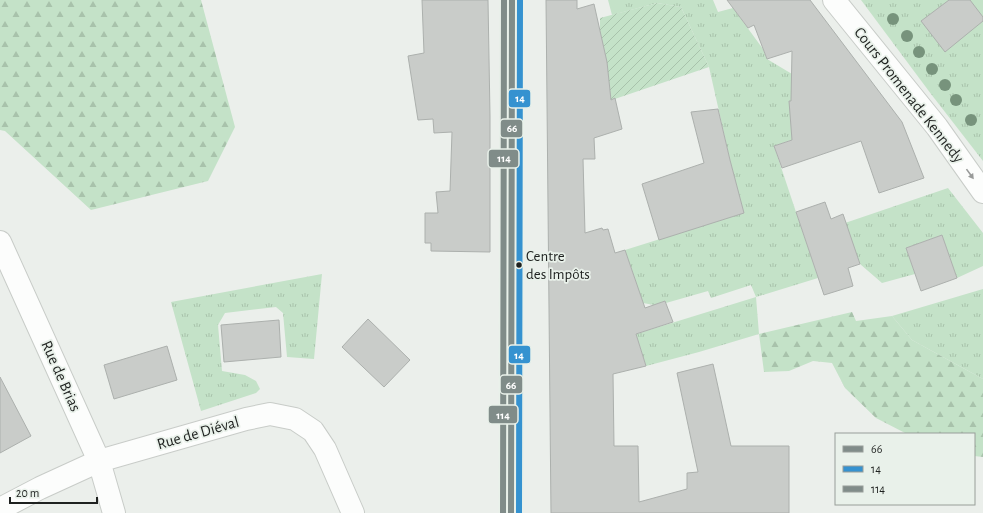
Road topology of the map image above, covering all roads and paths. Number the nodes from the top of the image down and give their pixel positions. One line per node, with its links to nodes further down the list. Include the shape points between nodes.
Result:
1 (512, 0): 9 (main road)
2 (834, 0): 3 (street, Cours Promenade Kennedy, one-way to 3, via 937,127)
3 (983, 192)
4 (0, 242): 5 (street, Rue de Brias)
5 (99, 461): 6 (street, Rue de Diéval); 7 (street, Rue de Brias); 8 (street, Rue de Diéval, via 246,419 270,414 295,419 313,431 325,449)
6 (0, 510)
7 (114, 513)
8 (353, 513)
9 (511, 513)

